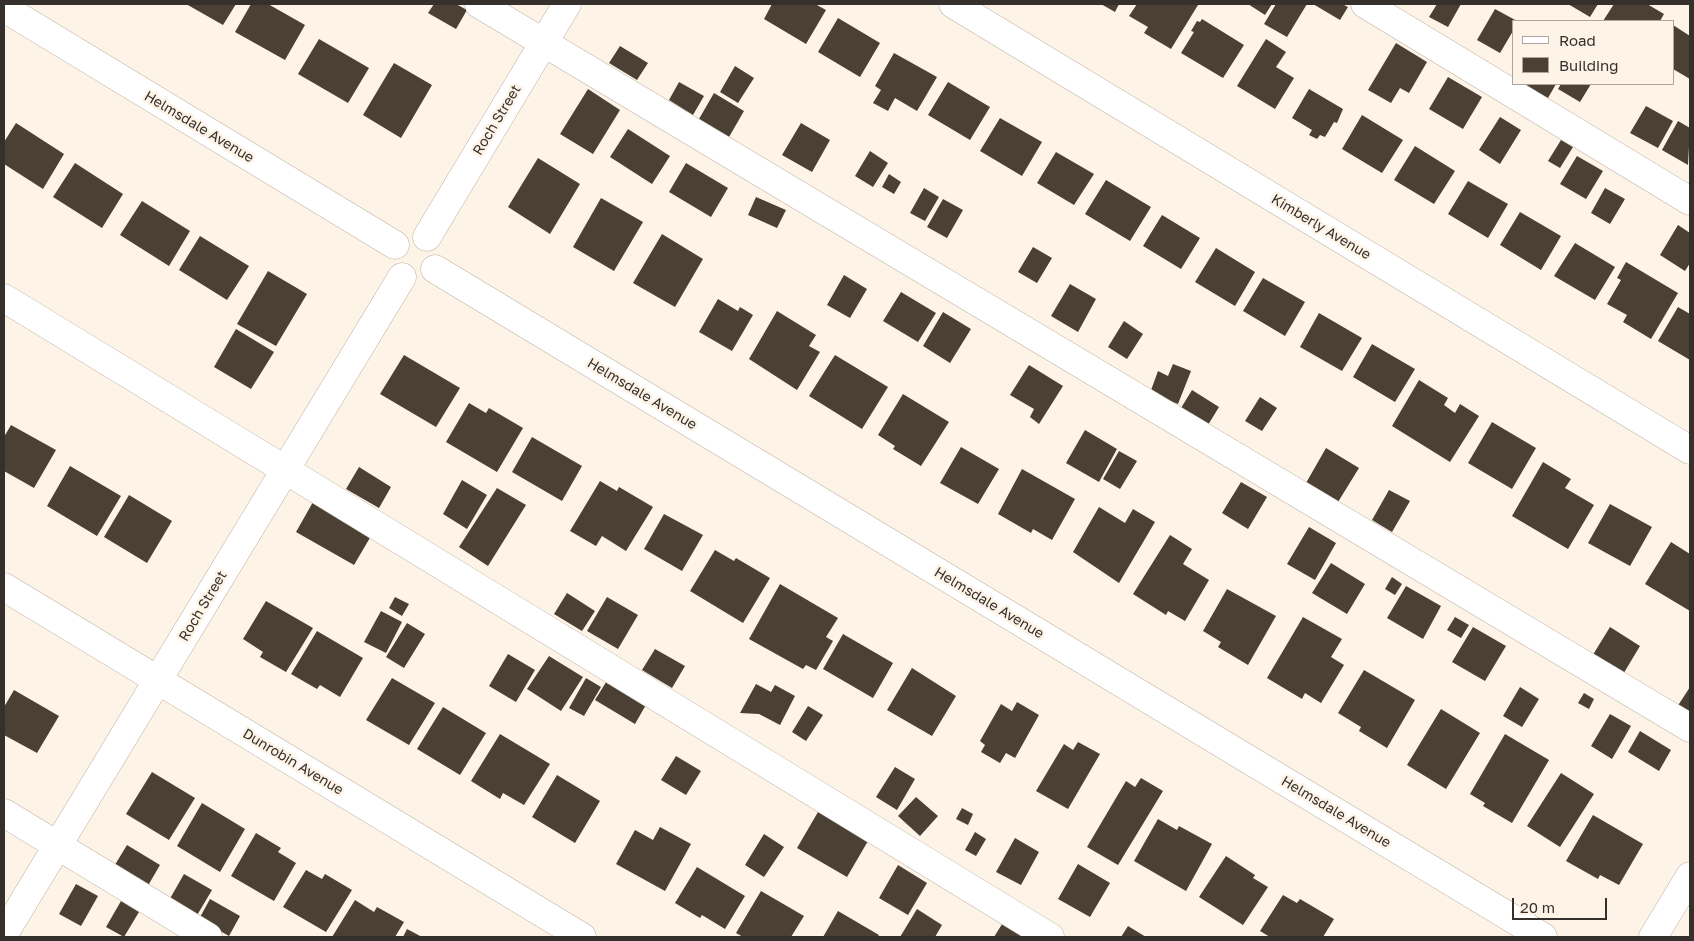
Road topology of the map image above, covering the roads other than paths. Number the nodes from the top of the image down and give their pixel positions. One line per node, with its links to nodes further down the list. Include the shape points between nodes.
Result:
1 (479, 4): 6 (street)
2 (568, 4): 6 (street, Roch Street)
3 (953, 4): 13 (street, Kimberly Avenue)
4 (1365, 4): 7 (street)
5 (4, 8): 9 (street, Helmsdale Avenue)
6 (544, 43): 8 (street, Roch Street); 17 (street)
7 (1690, 201)
8 (427, 237): 9 (street, via 406,235); 10 (street, via 438,254)
9 (394, 245): 11 (street, via 392,265)
10 (435, 269): 11 (street, via 423,279); 25 (street, Helmsdale Avenue)
11 (402, 277): 14 (street, Roch Street)
12 (4, 298): 14 (street)
13 (1690, 450)
14 (285, 469): 16 (street, Roch Street); 24 (street)
15 (4, 587): 16 (street, Dunrobin Avenue)
16 (158, 680): 19 (street, Roch Street); 23 (street, Dunrobin Avenue)
17 (1690, 728)
18 (4, 813): 19 (street)
19 (57, 846): 21 (street, Roch Street); 22 (street)
20 (1690, 876): 26 (street)
21 (4, 934)
22 (208, 937)
23 (582, 937)
24 (1050, 937)
25 (1543, 937)
26 (1653, 937)

